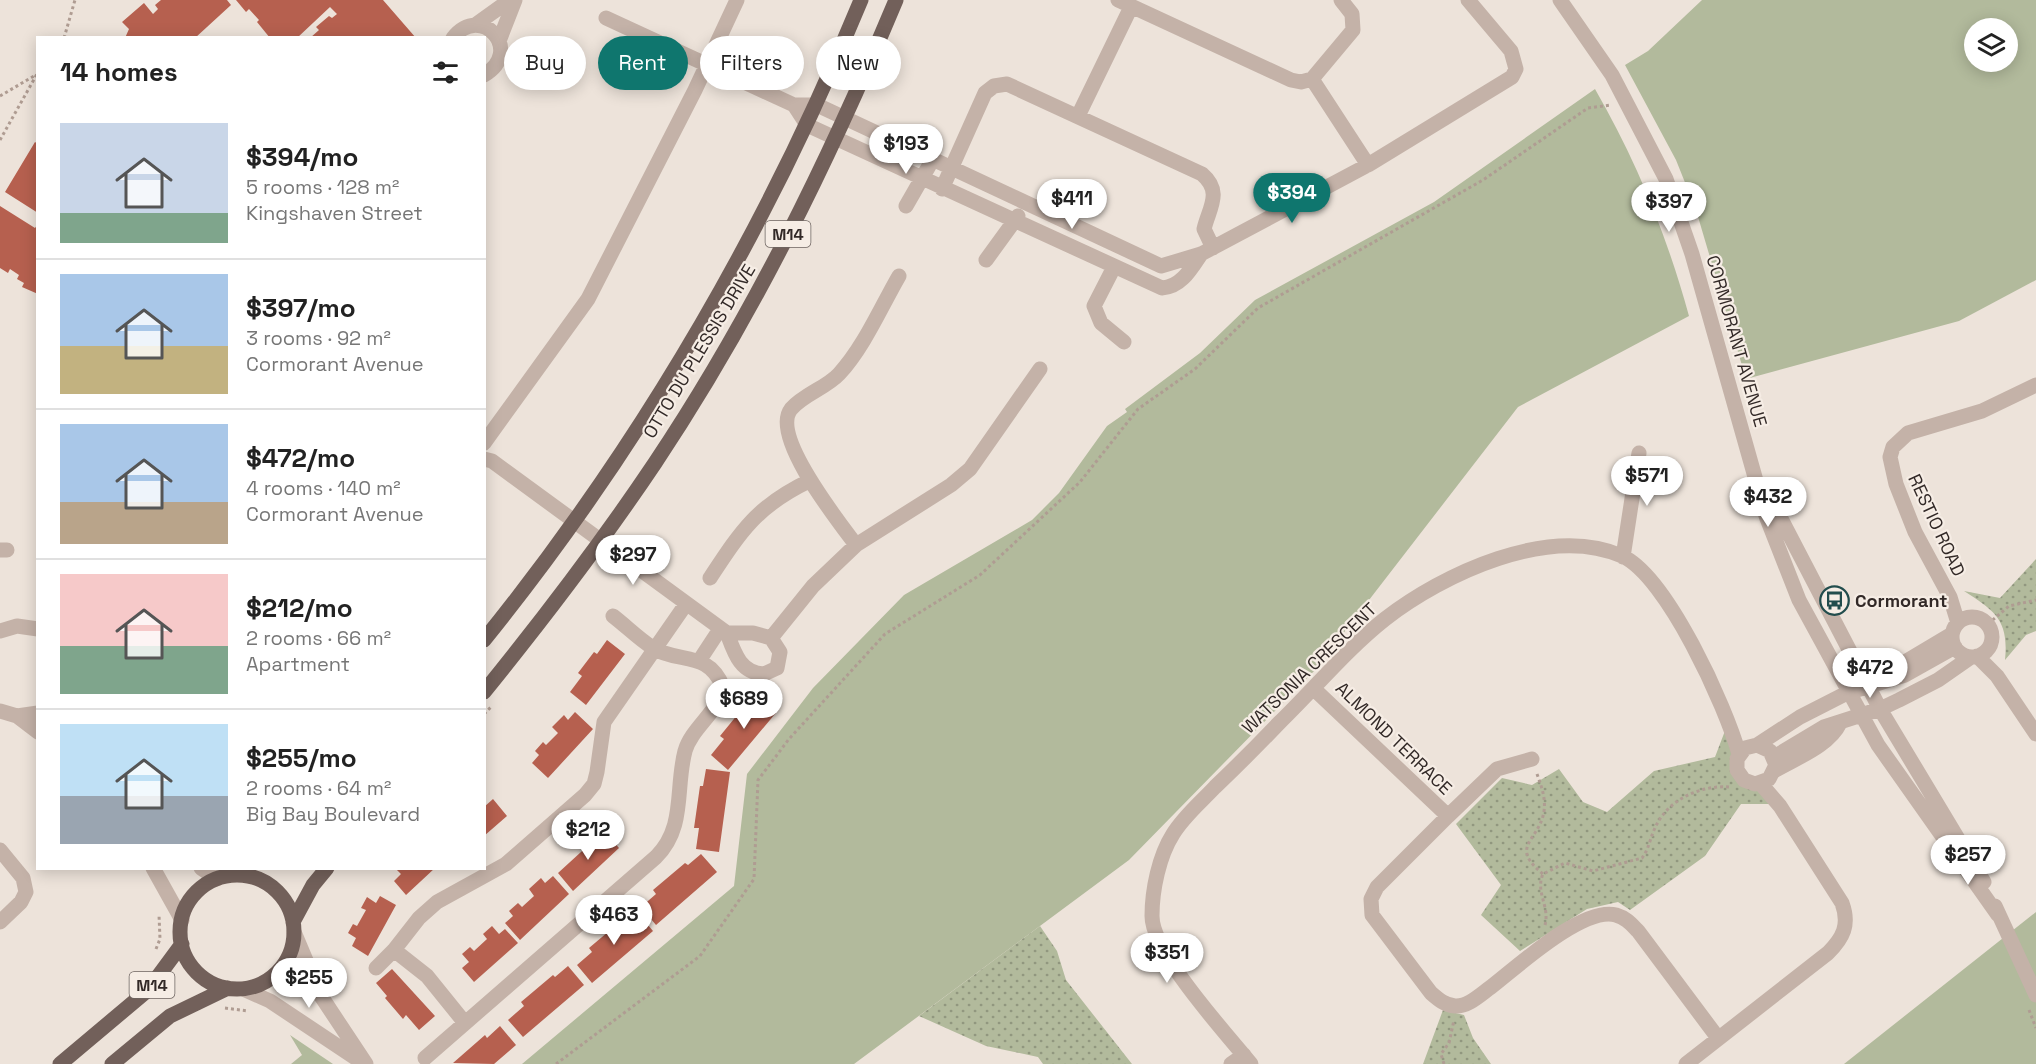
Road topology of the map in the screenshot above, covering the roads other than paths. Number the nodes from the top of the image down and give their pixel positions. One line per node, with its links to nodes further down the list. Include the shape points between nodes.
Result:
1 (510, 0): 11 (street)
2 (515, 0): 14 (street)
3 (737, 0): 13 (street)
4 (861, 0): 21 (main road, OTTO DU PLESSIS DRIVE / M14)
5 (896, 0): 23 (main road, OTTO DU PLESSIS DRIVE / M14)
6 (1341, 0): 18 (street, via 1352,14 1353,30)
7 (1468, 0): 27 (street, via 1511,51 1516,69 1512,77)
8 (1560, 0): 44 (street, CORMORANT AVENUE, via 1611,75 1666,179)
9 (1124, 2): 18 (street, via 1291,80); 22 (street)
10 (606, 18): 15 (street)
11 (475, 25): 12 (street, via 459,30); 14 (street, via 490,29)
12 (454, 36)
13 (720, 36)
14 (499, 41): 16 (street, via 499,61)
15 (700, 61)
16 (486, 74)
17 (700, 78): 41 (street, via 588,299)
18 (1312, 79): 27 (street)
19 (761, 90): 20 (street)
20 (794, 105): 21 (street); 24 (street)
21 (817, 105): 23 (street); 24 (main road, OTTO DU PLESSIS DRIVE / M14)
22 (1078, 116): 28 (street, via 1007,84 994,86 979,104); 34 (street, via 1208,179 1214,194 1204,229)
23 (846, 119): 25 (main road, OTTO DU PLESSIS DRIVE / M14); 26 (street)
24 (807, 125): 25 (street); 46 (main road, OTTO DU PLESSIS DRIVE / M14, via 737,261 659,393)
25 (837, 139): 29 (street); 47 (main road, OTTO DU PLESSIS DRIVE / M14, via 729,341 660,455)
26 (933, 159): 28 (street); 29 (street)
27 (1368, 165): 34 (street)
28 (951, 168): 30 (street); 31 (street)
29 (922, 180): 30 (street); 32 (street)
30 (942, 189): 33 (street)
31 (1026, 203): 33 (street); 34 (street, via 1161,266)
32 (906, 206)
33 (1015, 222): 35 (street); 36 (street)
34 (1207, 251): 36 (street, via 1169,288)
35 (986, 260)
36 (1114, 267): 38 (street, via 1094,306 1095,314)
37 (899, 276): 45 (street, via 839,374 790,410 788,429)
38 (1124, 342)
39 (1040, 369): 48 (street, via 970,469 951,486)
40 (2036, 385): 53 (street, RESTIO ROAD, via 1982,411 1908,433 1893,447 1890,457 1896,484 1915,532 1950,597)
41 (486, 440)
42 (1639, 453): 49 (street)
43 (486, 460): 46 (street)
44 (1756, 474): 60 (street, CORMORANT AVENUE); 63 (street, CORMORANT AVENUE, via 1766,516 1799,600)
45 (809, 481): 48 (street); 50 (street, via 782,494 752,519)
46 (575, 521): 47 (street); 55 (main road, OTTO DU PLESSIS DRIVE / M14)
47 (600, 541): 51 (street); 62 (main road, OTTO DU PLESSIS DRIVE / M14, via 550,612)
48 (856, 545): 56 (street, via 813,586)
49 (1623, 557): 61 (street, WATSONIA CRESCENT, via 1598,549 1541,547 1491,561 1399,608); 71 (street, WATSONIA CRESCENT, via 1657,587 1671,607 1732,728)
50 (710, 579)
51 (686, 604): 54 (street); 57 (street)
52 (613, 616): 57 (street)
53 (1959, 630): 58 (street, via 1962,654); 58 (street, via 1980,619 1988,624 1992,637); 60 (street, via 1905,675)
54 (724, 631): 56 (street); 56 (street, via 740,661 754,674 777,668 780,652); 59 (street)
55 (486, 637)
56 (771, 638)
57 (654, 649): 59 (street); 87 (street, via 604,722 594,784 585,795 506,864 437,902)
58 (1979, 654): 64 (street); 70 (street)
59 (699, 661): 91 (street, via 719,678 722,694 689,738 674,832 667,846)
60 (1868, 687): 63 (street); 64 (street, CORMORANT AVENUE)
61 (1314, 689): 74 (street, ALMOND TERRACE); 94 (street, WATSONIA CRESCENT, via 1184,818 1164,853 1157,880 1152,916 1162,949)
62 (486, 690)
63 (1847, 693): 68 (street, CORMORANT AVENUE); 71 (street)
64 (1880, 709): 68 (street); 82 (street, CORMORANT AVENUE, via 1969,854)
65 (0, 711): 67 (street)
66 (36, 713): 67 (street)
67 (17, 716): 69 (street)
68 (1861, 716): 73 (street, via 1824,727); 82 (street, CORMORANT AVENUE)
69 (36, 730)
70 (2036, 734)
71 (1749, 748): 73 (street, via 1768,749); 73 (street, via 1736,764 1738,773 1749,783)
72 (1532, 759): 74 (street, ALMOND TERRACE, via 1497,769)
73 (1770, 772): 92 (street, via 1780,806 1842,903 1846,926 1841,939 1828,953)
74 (1448, 816): 92 (street, ALMOND TERRACE, via 1377,887 1371,899 1372,915 1431,993 1443,1003 1457,1006 1472,1001 1580,923 1614,914 1626,919)
75 (0, 850): 84 (street, via 26,885 21,902)
76 (154, 870): 83 (street)
77 (204, 870): 81 (street)
78 (254, 870): 80 (main road)
79 (325, 870): 85 (main road)
80 (235, 875): 81 (main road); 85 (main road, via 256,879 273,888 285,902)
81 (217, 879): 83 (main road, via 194,895)
82 (1998, 915): 90 (street, CORMORANT AVENUE)
83 (182, 920): 86 (main road)
84 (0, 922)
85 (293, 927): 89 (main road, via 290,953 279,972 258,986); 97 (street, via 321,996)
86 (182, 944): 89 (main road, via 188,962 198,974 213,984); 95 (main road, M14, via 148,990)
87 (394, 950): 88 (street); 91 (street, via 427,976)
88 (375, 968)
89 (235, 989): 96 (main road, M14, via 170,1016); 97 (street, via 270,1001)
90 (2036, 995)
91 (465, 1023): 93 (street)
92 (1718, 1038): 98 (street)
93 (425, 1058)
94 (1242, 1061)
95 (60, 1064)
96 (112, 1064)
97 (366, 1064)
98 (1686, 1064)

